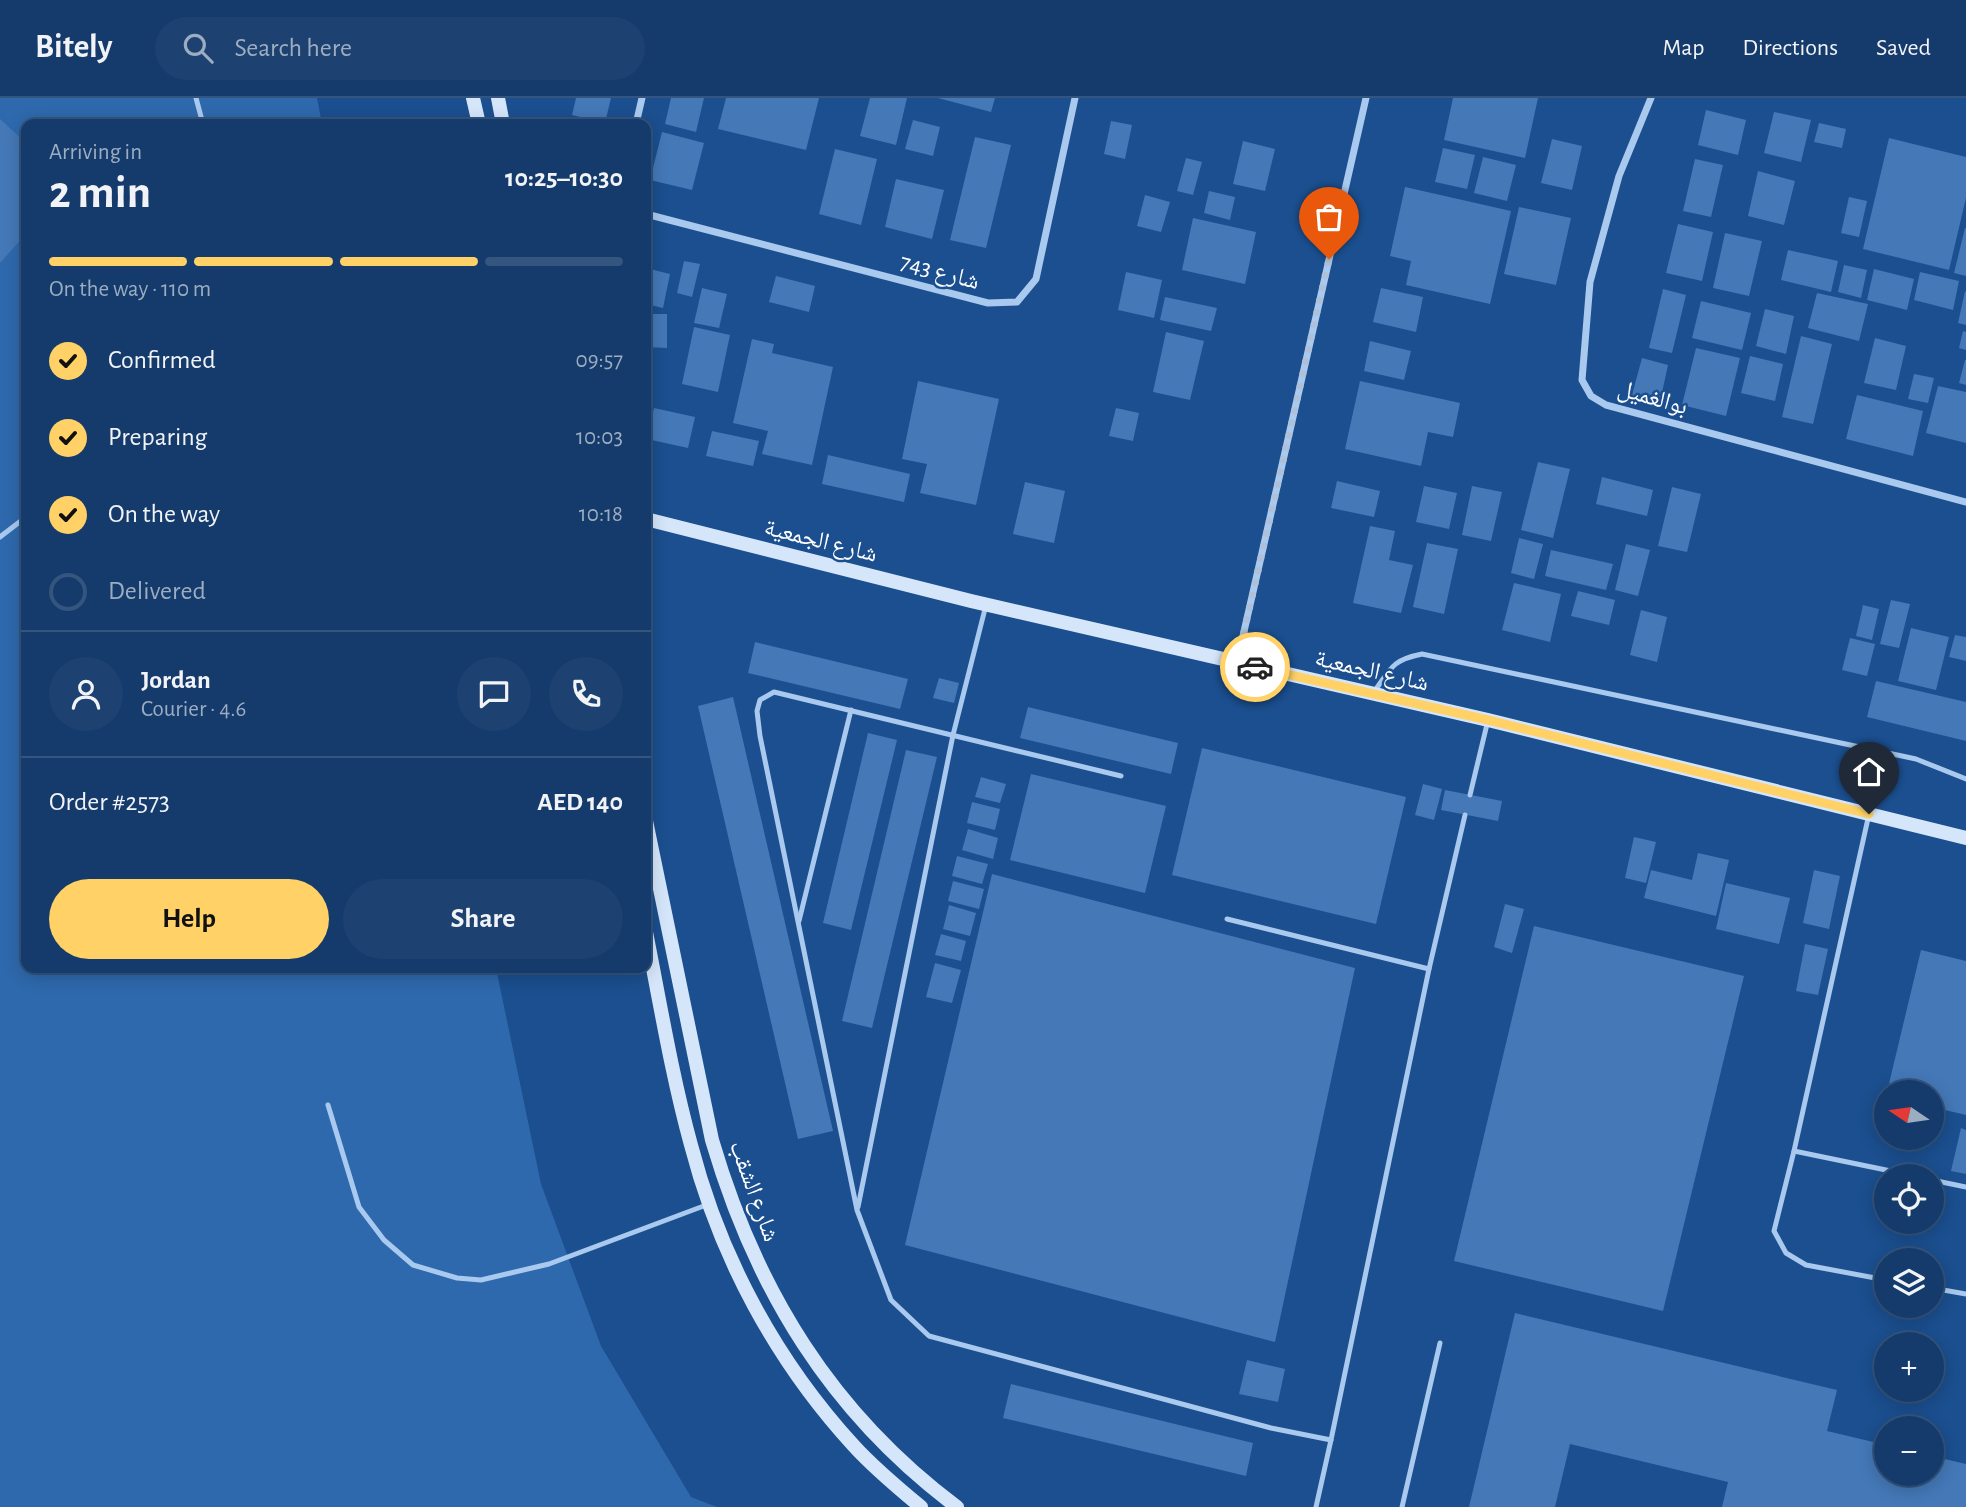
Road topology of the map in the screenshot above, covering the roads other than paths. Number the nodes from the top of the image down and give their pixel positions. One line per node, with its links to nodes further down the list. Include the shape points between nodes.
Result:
1 (196, 98): 8 (lane)
2 (473, 98): 9 (street)
3 (498, 98): 10 (street)
4 (642, 98): 11 (street)
5 (1075, 98): 12 (street, شارع 743, via 1036,279 1017,302 988,303)
6 (1366, 98): 18 (street)
7 (1651, 98): 13 (street, بوالغميل, via 1619,176 1590,282 1582,380 1591,396 1605,405)
8 (202, 119)
9 (478, 119)
10 (502, 119)
11 (637, 119)
12 (651, 215)
13 (1966, 502)
14 (651, 520): 17 (street, شارع الجمعية)
15 (21, 521): 16 (lane)
16 (0, 537)
17 (986, 604): 18 (street, شارع الجمعية); 22 (lane)
18 (1237, 663): 19 (street, شارع الجمعية)
19 (1372, 694): 21 (street, شارع الجمعية); 24 (lane, via 1392,666 1404,657 1422,654 1916,759)
20 (850, 710): 22 (lane); 31 (lane); 31 (lane, via 774,692 760,700 757,711)
21 (1488, 720): 25 (lane); 26 (street, شارع الجمعية)
22 (953, 735): 23 (lane); 40 (lane)
23 (1121, 776)
24 (1966, 779)
25 (1470, 795)
26 (1869, 814): 28 (street, شارع الجمعية); 35 (lane)
27 (1465, 815): 33 (lane)
28 (1966, 838)
29 (651, 845): 47 (street, شارع الشقب, via 712,1140 762,1274 811,1357 840,1395 871,1432)
30 (1227, 919): 33 (lane)
31 (799, 924): 40 (lane)
32 (651, 956): 39 (street, شارع الشقب, via 685,1122)
33 (1429, 969): 45 (lane)
34 (328, 1105): 39 (lane, via 359,1207 384,1240 413,1265 457,1278 481,1280 550,1264)
35 (1794, 1151): 36 (lane); 41 (lane, via 1774,1231 1786,1254 1806,1265)
36 (1874, 1168)
37 (1944, 1182): 38 (lane)
38 (1966, 1186)
39 (709, 1204): 46 (street, شارع الشقب, via 743,1285 793,1370 855,1447)
40 (857, 1210): 45 (lane, via 891,1300 929,1336)
41 (1874, 1278)
42 (1944, 1290): 43 (lane)
43 (1966, 1294)
44 (1440, 1343): 49 (lane)
45 (1331, 1440): 48 (lane)
46 (921, 1507)
47 (957, 1507)
48 (1316, 1507)
49 (1402, 1507)

